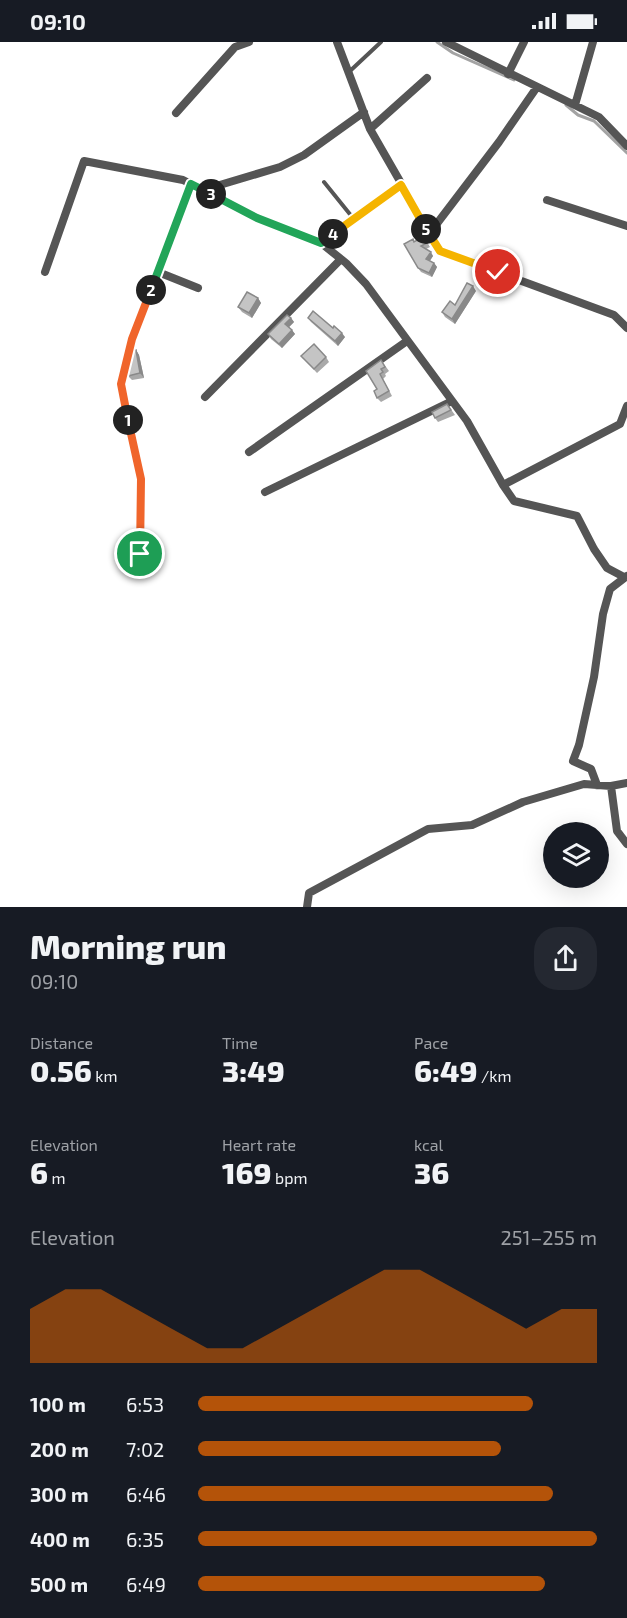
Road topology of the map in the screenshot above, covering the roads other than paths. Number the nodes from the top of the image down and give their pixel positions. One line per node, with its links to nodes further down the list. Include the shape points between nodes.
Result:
1 (249, 42): 13 (street, via 235,47)
2 (337, 42): 7 (street)
3 (381, 42): 7 (lane)
4 (446, 42): 8 (street)
5 (524, 42): 8 (street)
6 (593, 42): 11 (street)
7 (350, 72): 12 (street)
8 (508, 74): 10 (street)
9 (427, 78): 14 (street)
10 (535, 91): 11 (street); 23 (street)
11 (576, 105): 15 (street, via 599,117)
12 (364, 112): 14 (street); 19 (street, via 304,155 280,167)
13 (176, 113)
14 (370, 129): 18 (street)
15 (627, 146)
16 (324, 182): 21 (lane)
17 (191, 184): 19 (street); 26 (street, via 84,161); 27 (street)
18 (401, 185): 21 (street); 23 (street)
19 (203, 190): 24 (street, via 257,218)
20 (547, 200): 22 (street)
21 (354, 218): 24 (street)
22 (627, 226)
23 (429, 234): 29 (street, via 440,251 614,315)
24 (321, 243): 25 (street)
25 (341, 259): 30 (street, via 366,284); 31 (street)
26 (45, 272)
27 (158, 272): 28 (street); 37 (street, via 132,339 121,384 141,479)
28 (198, 288)
29 (627, 328)
30 (407, 341): 32 (street); 34 (street)
31 (205, 397)
32 (452, 401): 35 (street); 36 (street)
33 (627, 406): 35 (street, via 620,424)
34 (249, 452)
35 (503, 485): 38 (street, via 514,501 577,516 607,568)
36 (265, 492)
37 (140, 554)
38 (626, 576): 40 (street, via 610,589 573,761 591,769)
39 (627, 783): 41 (street)
40 (597, 785): 41 (street); 43 (street, via 584,784 524,802 472,825 428,829 309,893)
41 (611, 786): 42 (street, via 616,831)
42 (627, 844)
43 (307, 907)

